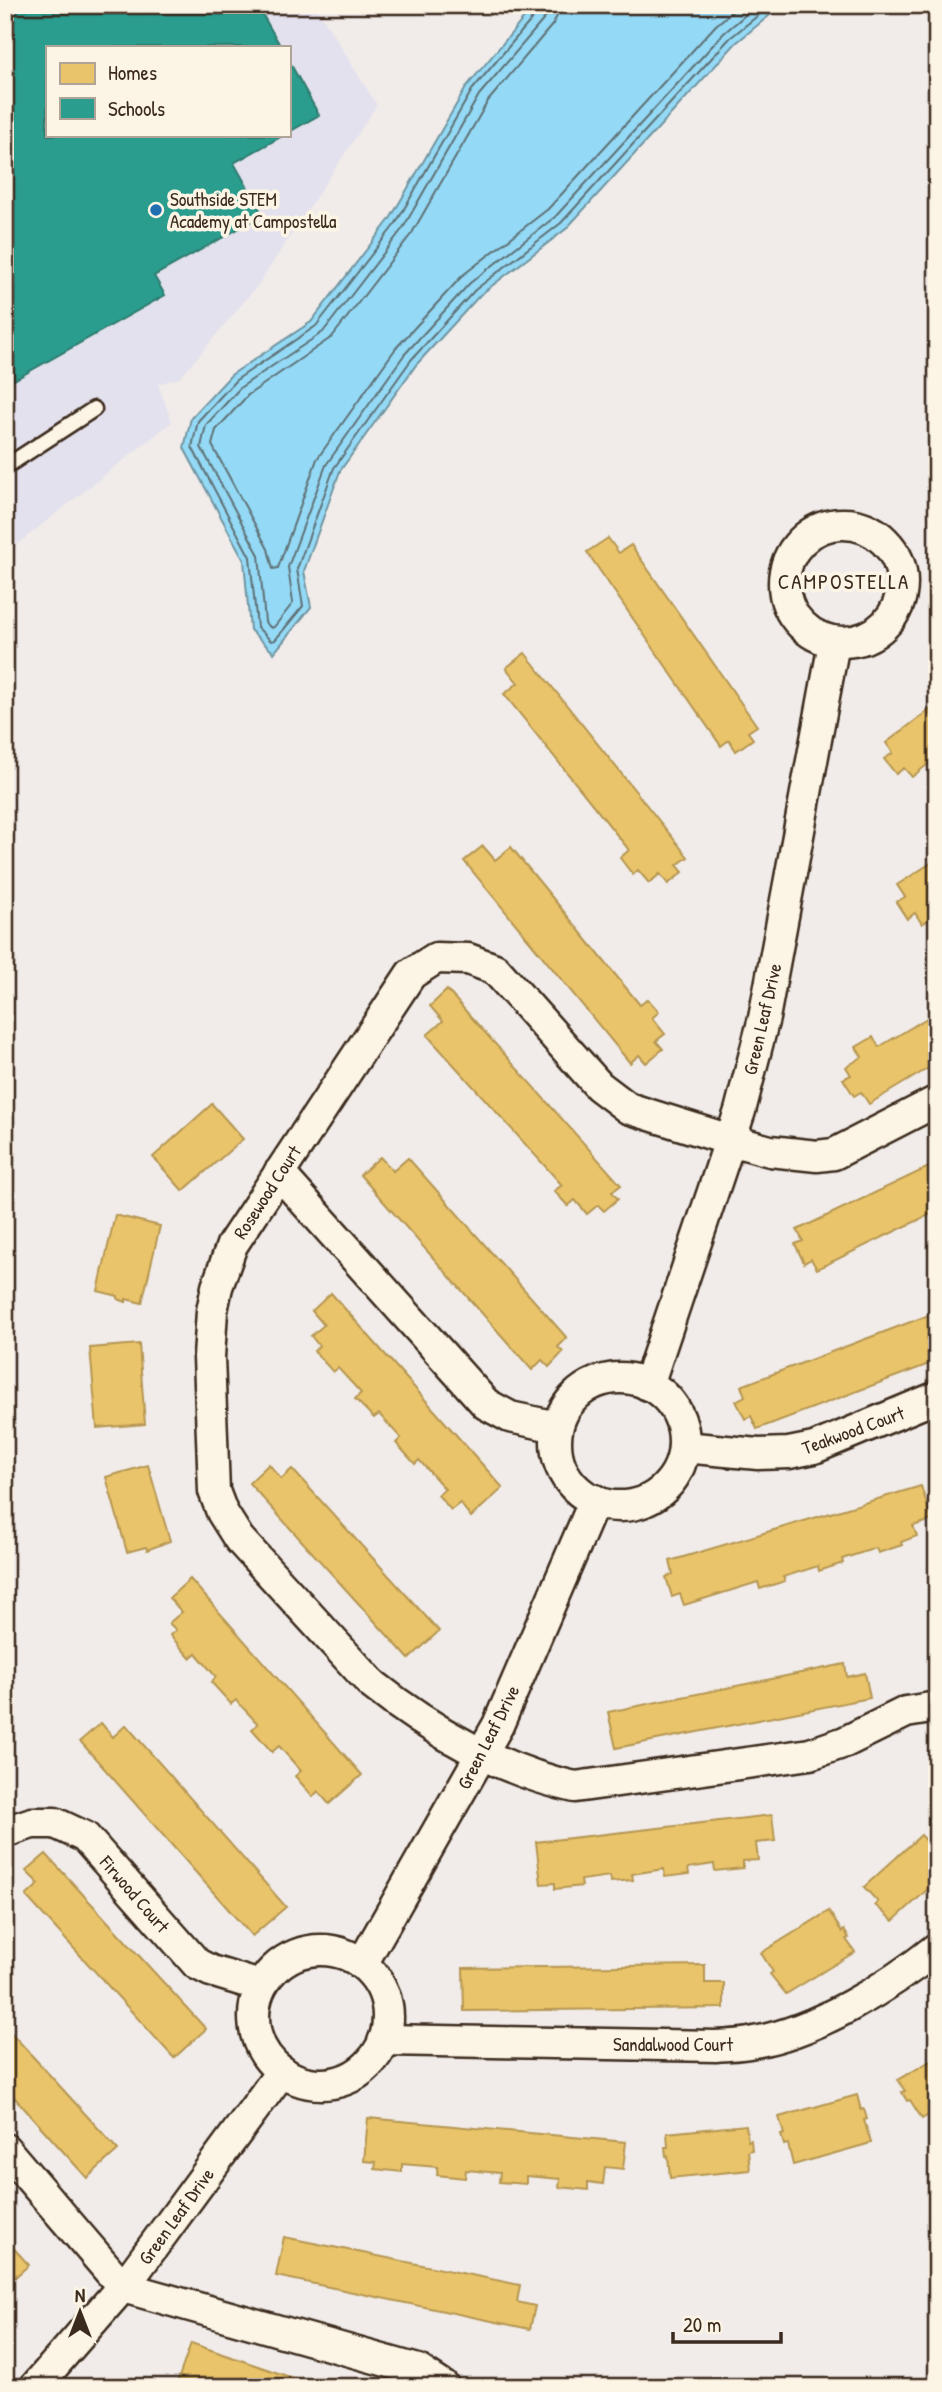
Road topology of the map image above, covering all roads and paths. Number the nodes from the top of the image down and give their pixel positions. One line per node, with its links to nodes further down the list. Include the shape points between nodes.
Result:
1 (94, 409): 2 (lane)
2 (5, 467)
3 (834, 642): 3 (street, via 858,641 879,631 895,614 902,592 901,568 891,547 873,532 851,524 828,525 807,536 791,553 783,575 785,598 795,620 812,635); 5 (street, Green Leaf Drive, via 764,1018)
4 (937, 1101): 5 (street, via 834,1154 770,1151)
5 (730, 1140): 6 (street, Rosewood Court, via 628,1108 599,1086 495,969 468,959 436,958 411,974); 7 (street, Green Leaf Drive)
6 (279, 1173): 9 (street, via 486,1404 510,1417); 13 (street, Rosewood Court, via 232,1245 212,1311 209,1357 214,1491 239,1539 372,1684)
7 (648, 1385): 9 (street, via 610,1379 587,1387 568,1404); 10 (street, via 676,1409)
8 (937, 1397): 10 (street, Teakwood Court, via 814,1448 789,1453)
9 (557, 1427): 11 (street, via 556,1452 565,1476)
10 (684, 1447): 11 (street, via 673,1480 654,1497 631,1506)
11 (595, 1500): 13 (street, Green Leaf Drive, via 498,1726)
12 (937, 1707): 13 (street, via 906,1712 810,1754 575,1787)
13 (481, 1754): 16 (street, Green Leaf Drive)
14 (5, 1832): 17 (street, Firwood Court, via 32,1823 55,1823 85,1837 197,1964)
15 (937, 1948): 18 (street, Sandalwood Court, via 894,1980 837,2012 756,2042 716,2046)
16 (362, 1964): 17 (street, via 352,1956 326,1949 300,1952 276,1965); 18 (street, via 373,1972 386,1995 389,2022)
17 (260, 1986): 19 (street, via 253,2011 256,2038 269,2061)
18 (384, 2040): 19 (street, via 365,2068 343,2081 316,2084)
19 (282, 2071): 21 (street, Green Leaf Drive)
20 (5, 2149): 21 (street)
21 (122, 2287): 22 (street, Green Leaf Drive); 23 (street, via 418,2370)
22 (35, 2387)
23 (444, 2387)

